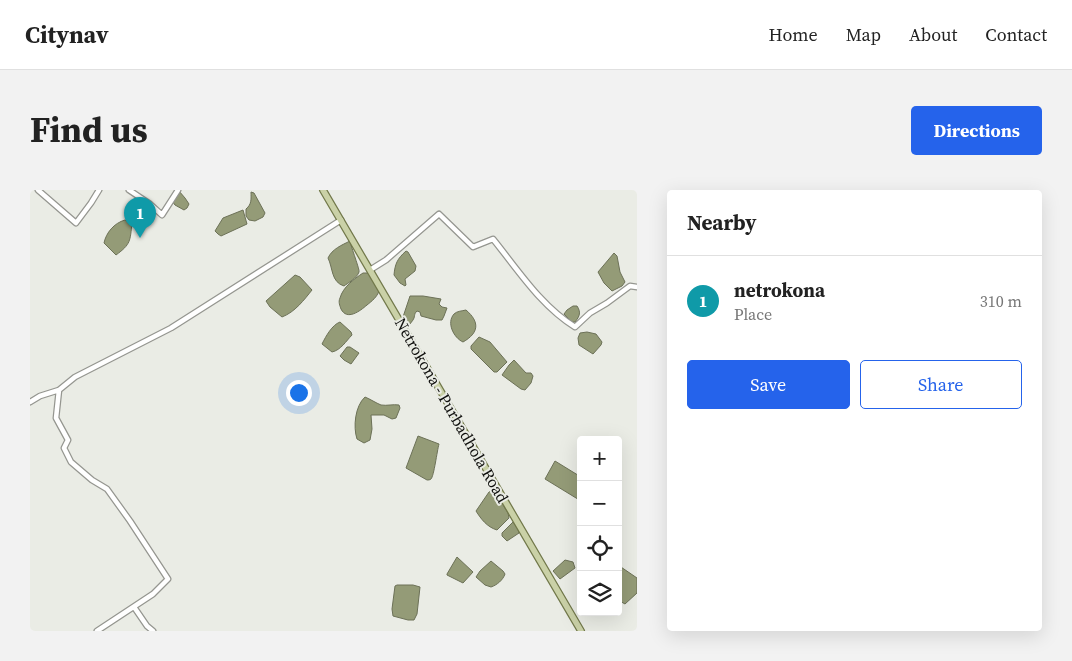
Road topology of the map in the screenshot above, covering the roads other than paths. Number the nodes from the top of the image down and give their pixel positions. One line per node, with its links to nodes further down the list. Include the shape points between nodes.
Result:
1 (38, 190): 2 (street, via 76,223)
2 (99, 190)
3 (129, 190): 4 (street, via 162,215)
4 (178, 190)
5 (323, 190): 6 (main road, Netrokona - Purbadhola Road)
6 (341, 220): 7 (main road, Netrokona - Purbadhola Road); 9 (street, via 171,328 75,377)
7 (370, 270): 8 (street, via 439,214 473,247 493,239 543,301 575,328 590,313 630,286); 14 (main road, Netrokona - Purbadhola Road)
8 (637, 287)
9 (59, 390): 10 (street); 11 (street, via 56,418 68,440 64,448 71,462 108,489 168,580)
10 (30, 402)
11 (134, 607): 12 (street); 13 (street)
12 (97, 631)
13 (154, 631)
14 (580, 631)

